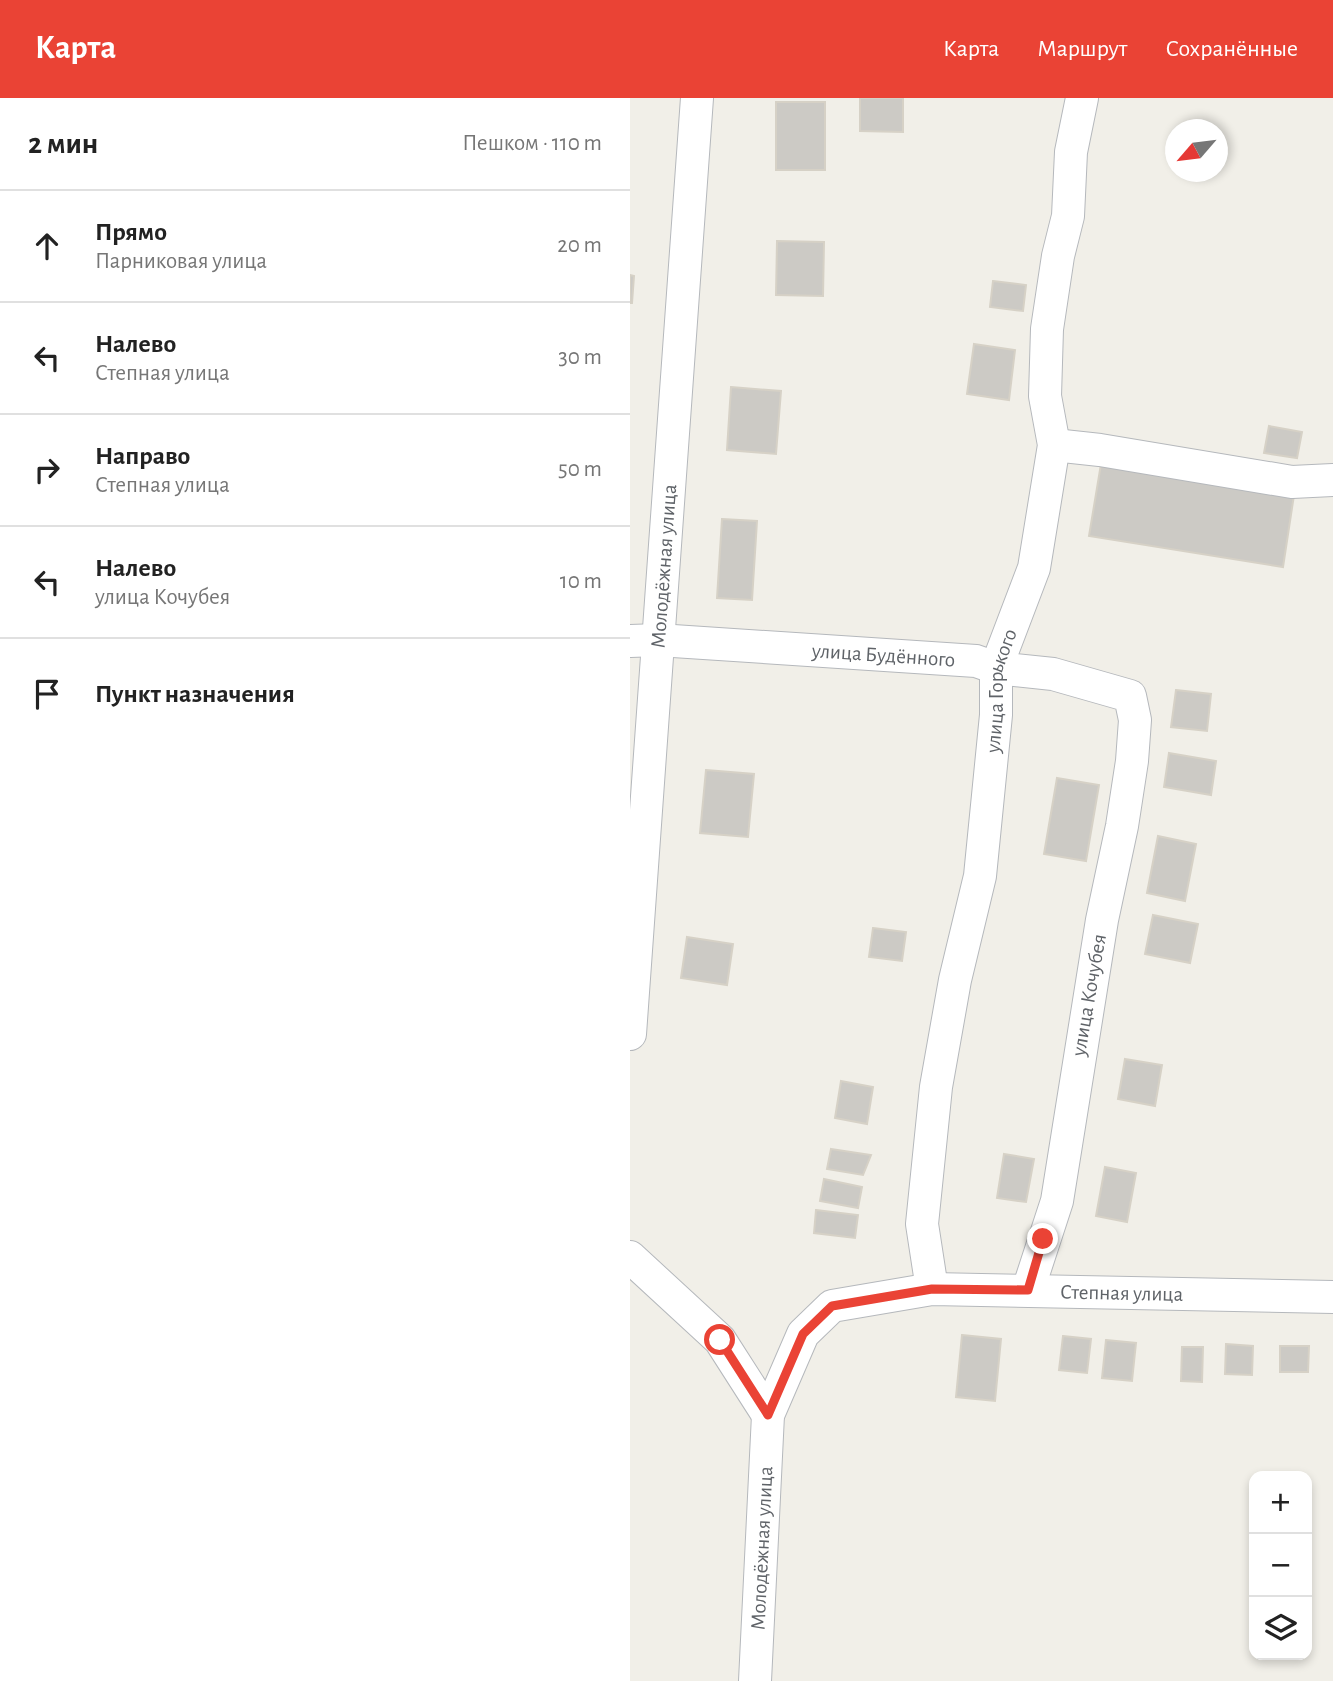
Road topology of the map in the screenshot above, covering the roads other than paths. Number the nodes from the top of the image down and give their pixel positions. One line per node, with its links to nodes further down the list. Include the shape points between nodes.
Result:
1 (697, 98): 5 (street, Молодёжная улица)
2 (1082, 98): 3 (street, улица Горького, via 1071,152 1068,216 1047,329 1045,396)
3 (1054, 445): 4 (street, via 1292,482); 6 (street, улица Горького, via 1034,568)
4 (1333, 480)
5 (644, 640): 6 (street, улица Будённого, via 976,661); 8 (street, Молодёжная улица)
6 (996, 668): 7 (street, улица Будённого, via 1052,674); 11 (street, улица Горького, via 996,715 980,876 936,1087 922,1224)
7 (1130, 696): 12 (street, улица Кочубея, via 1135,720 1122,826 1057,1201)
8 (633, 961): 9 (street, Молодёжная улица)
9 (630, 1034)
10 (630, 1257): 14 (street, via 720,1340)
11 (932, 1289): 12 (street, Степная улица); 14 (street, Степная улица, via 832,1306 803,1334)
12 (1028, 1290): 13 (street, Степная улица)
13 (1333, 1297)
14 (768, 1415): 15 (street, Молодёжная улица)
15 (755, 1681)

